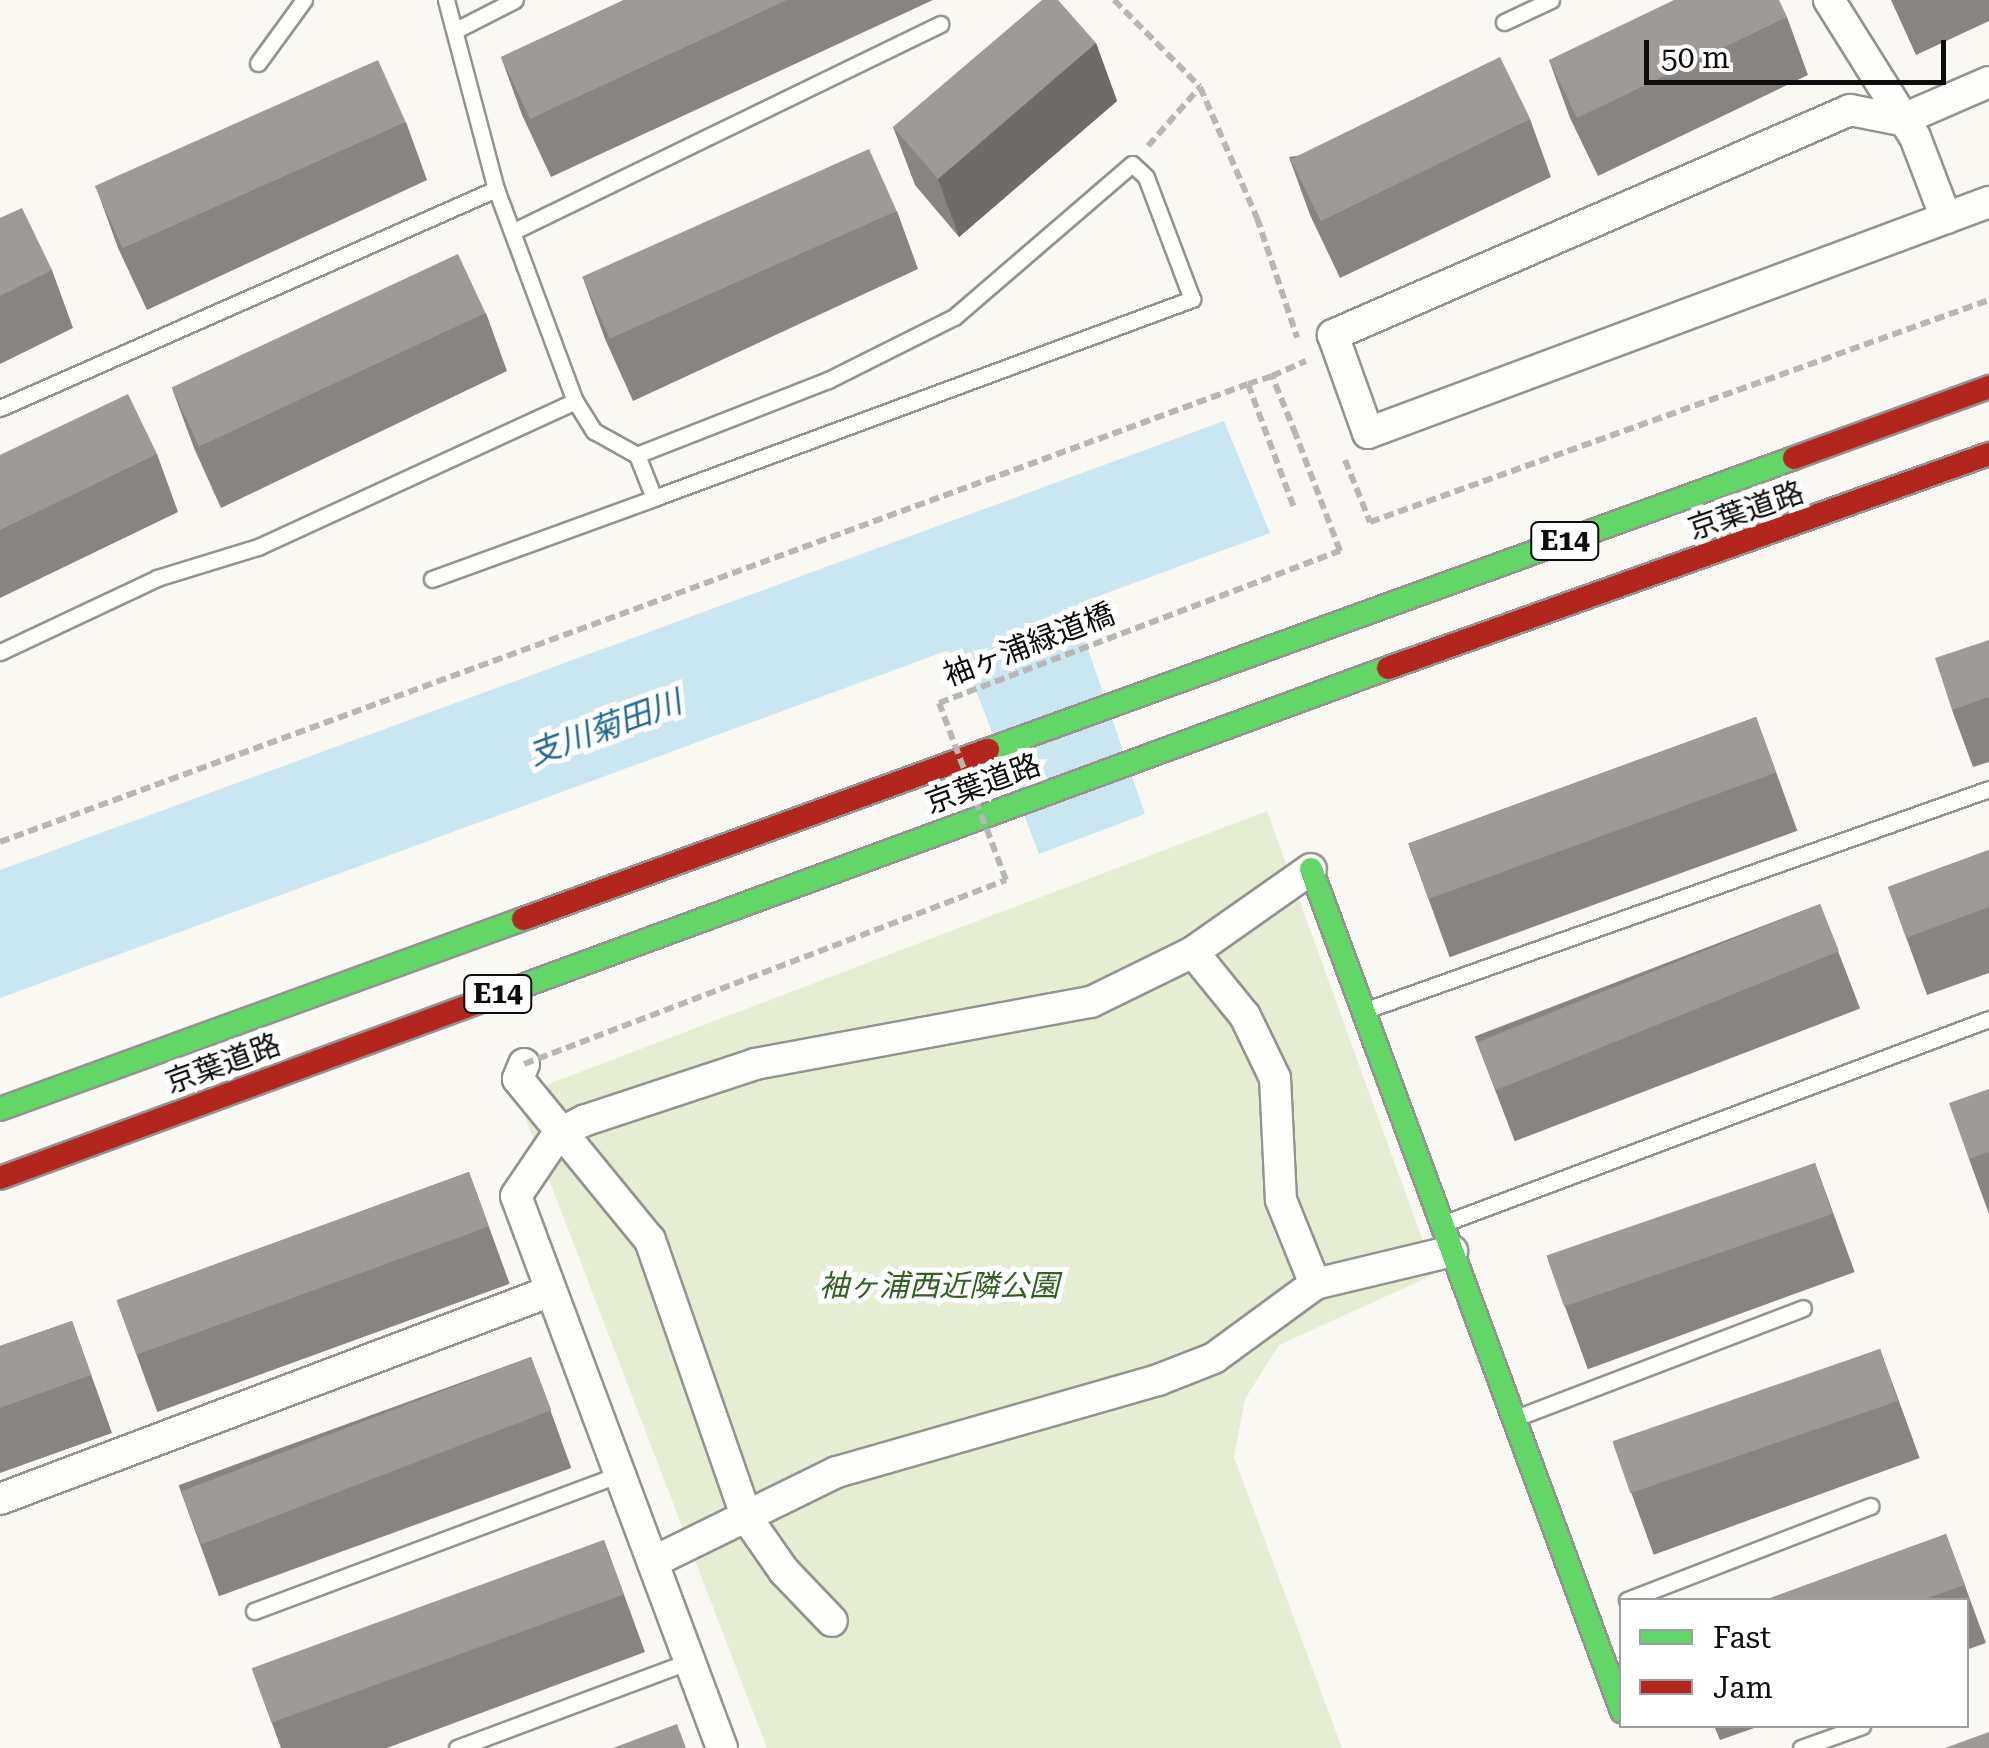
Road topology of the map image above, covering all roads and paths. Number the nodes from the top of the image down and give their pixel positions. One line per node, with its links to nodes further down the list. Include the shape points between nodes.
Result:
1 (304, 0): 10 (lane)
2 (446, 0): 9 (lane)
3 (516, 0): 9 (lane)
4 (1114, 0): 12 (path)
5 (1550, 0): 7 (lane)
6 (1830, 0): 13 (street)
7 (1504, 22)
8 (940, 24): 18 (lane)
9 (456, 30): 15 (lane)
10 (258, 63)
11 (1989, 82): 13 (street)
12 (1200, 88): 14 (path); 20 (path, via 1250,200)
13 (1901, 120): 17 (street, via 1915,138); 17 (street, via 1850,110 1333,335 1368,433)
14 (1132, 164): 29 (lane, via 954,317 828,380); 30 (lane, via 1146,177 1192,299)
15 (496, 189): 18 (lane); 26 (lane)
16 (1989, 202): 17 (street)
17 (1946, 218)
18 (514, 231): 25 (lane)
19 (1989, 300): 27 (path, via 1370,522)
20 (1306, 362): 21 (path); 22 (path)
21 (1272, 376): 23 (path); 40 (path, 袖ヶ浦緑道橋, bridge, via 1340,551 940,702 1006,880)
22 (1313, 379)
23 (1248, 384): 31 (path); 35 (path)
24 (1989, 387): 41 (main road, 京葉道路 / E14)
25 (576, 401): 29 (lane, via 594,431); 33 (lane, via 258,547 157,578)
26 (0, 408)
27 (1342, 451)
28 (1989, 454): 43 (main road, 京葉道路 / E14, via 1163,749)
29 (637, 455): 30 (lane)
30 (654, 498): 32 (lane)
31 (1294, 508)
32 (432, 579)
33 (0, 652)
34 (1989, 789): 38 (lane)
35 (0, 842)
36 (1311, 869): 37 (street); 38 (main road)
37 (1193, 952): 42 (street, via 1091,1002 756,1064 678,1086); 45 (street, via 1244,1016 1275,1078 1281,1200)
38 (1364, 1012): 44 (main road)
39 (1989, 1019): 44 (lane)
40 (524, 1064): 42 (street, via 518,1079)
41 (0, 1109)
42 (558, 1134): 46 (street, via 516,1196); 52 (street, via 650,1240)
43 (0, 1178)
44 (1447, 1238): 45 (street); 48 (main road)
45 (1316, 1284): 52 (street, via 1214,1358 837,1472)
46 (551, 1291): 49 (street); 50 (street)
47 (1803, 1308): 48 (lane)
48 (1514, 1419): 57 (main road)
49 (620, 1474): 53 (street); 56 (lane)
50 (0, 1498)
51 (1870, 1506): 54 (lane)
52 (747, 1518): 53 (street); 58 (street, via 784,1571)
53 (654, 1562): 59 (street)
54 (1634, 1598)
55 (1619, 1604): 57 (lane)
56 (254, 1610)
57 (1586, 1616): 60 (main road)
58 (832, 1621)
59 (690, 1661): 62 (lane); 63 (street)
60 (1619, 1703)
61 (1856, 1728): 64 (lane)
62 (457, 1748)
63 (722, 1748)
64 (1801, 1748)

